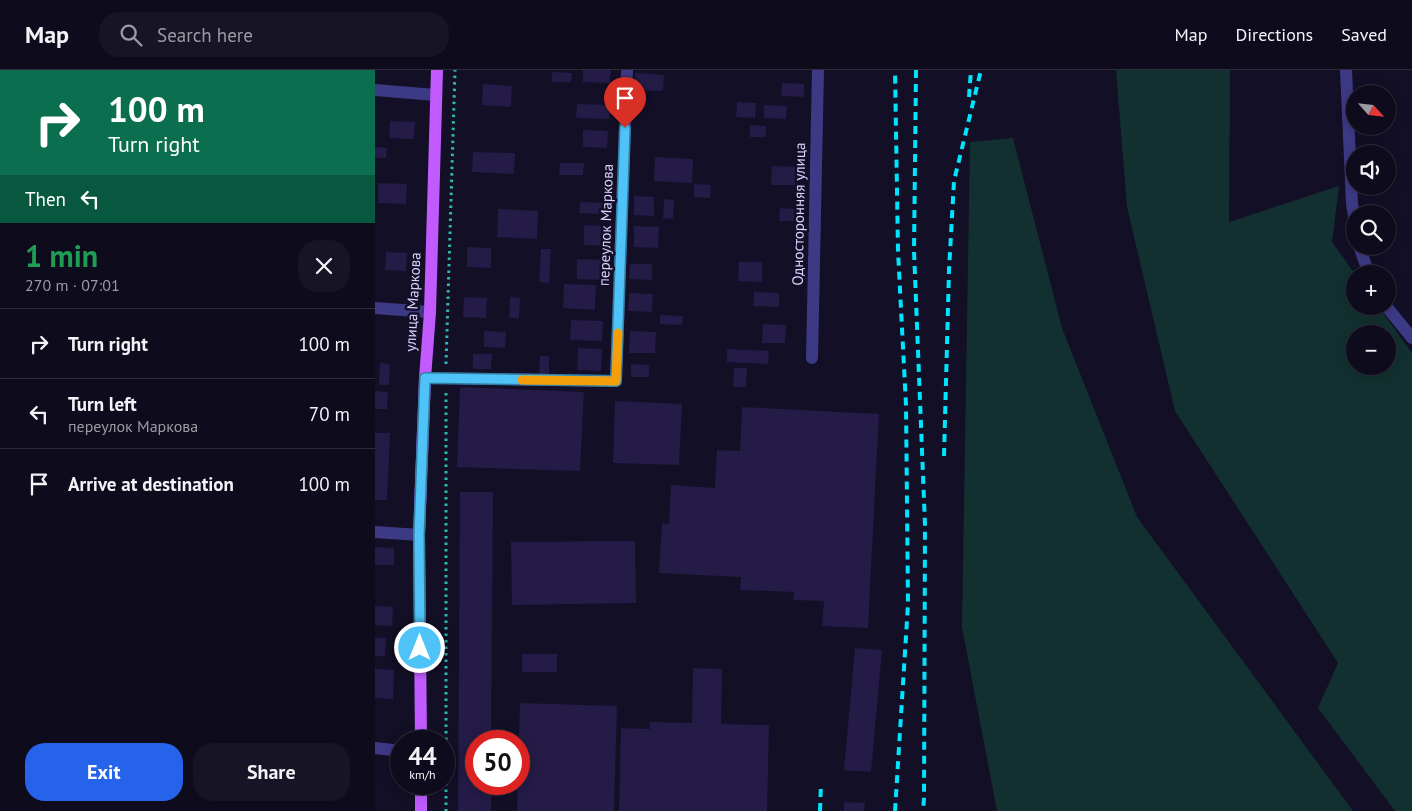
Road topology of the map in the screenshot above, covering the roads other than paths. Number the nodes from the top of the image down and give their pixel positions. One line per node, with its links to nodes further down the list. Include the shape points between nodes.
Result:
1 (437, 70): 6 (main road, улица Маркова)
2 (627, 70): 13 (lane, переулок Маркова, via 616,381)
3 (818, 70): 12 (lane, Односторонняя улица)
4 (1346, 70): 7 (lane)
5 (375, 90): 6 (lane)
6 (435, 95): 9 (main road, улица Маркова)
7 (1352, 205)
8 (375, 308): 9 (lane)
9 (430, 312): 13 (main road, улица Маркова)
10 (1393, 315): 11 (lane)
11 (1412, 338)
12 (812, 358)
13 (425, 378): 15 (main road, улица Маркова)
14 (375, 532): 15 (lane)
15 (419, 535): 16 (main road, улица Маркова)
16 (421, 730)
17 (375, 748): 18 (lane)
18 (390, 749)
19 (421, 795): 20 (main road)
20 (421, 811)

